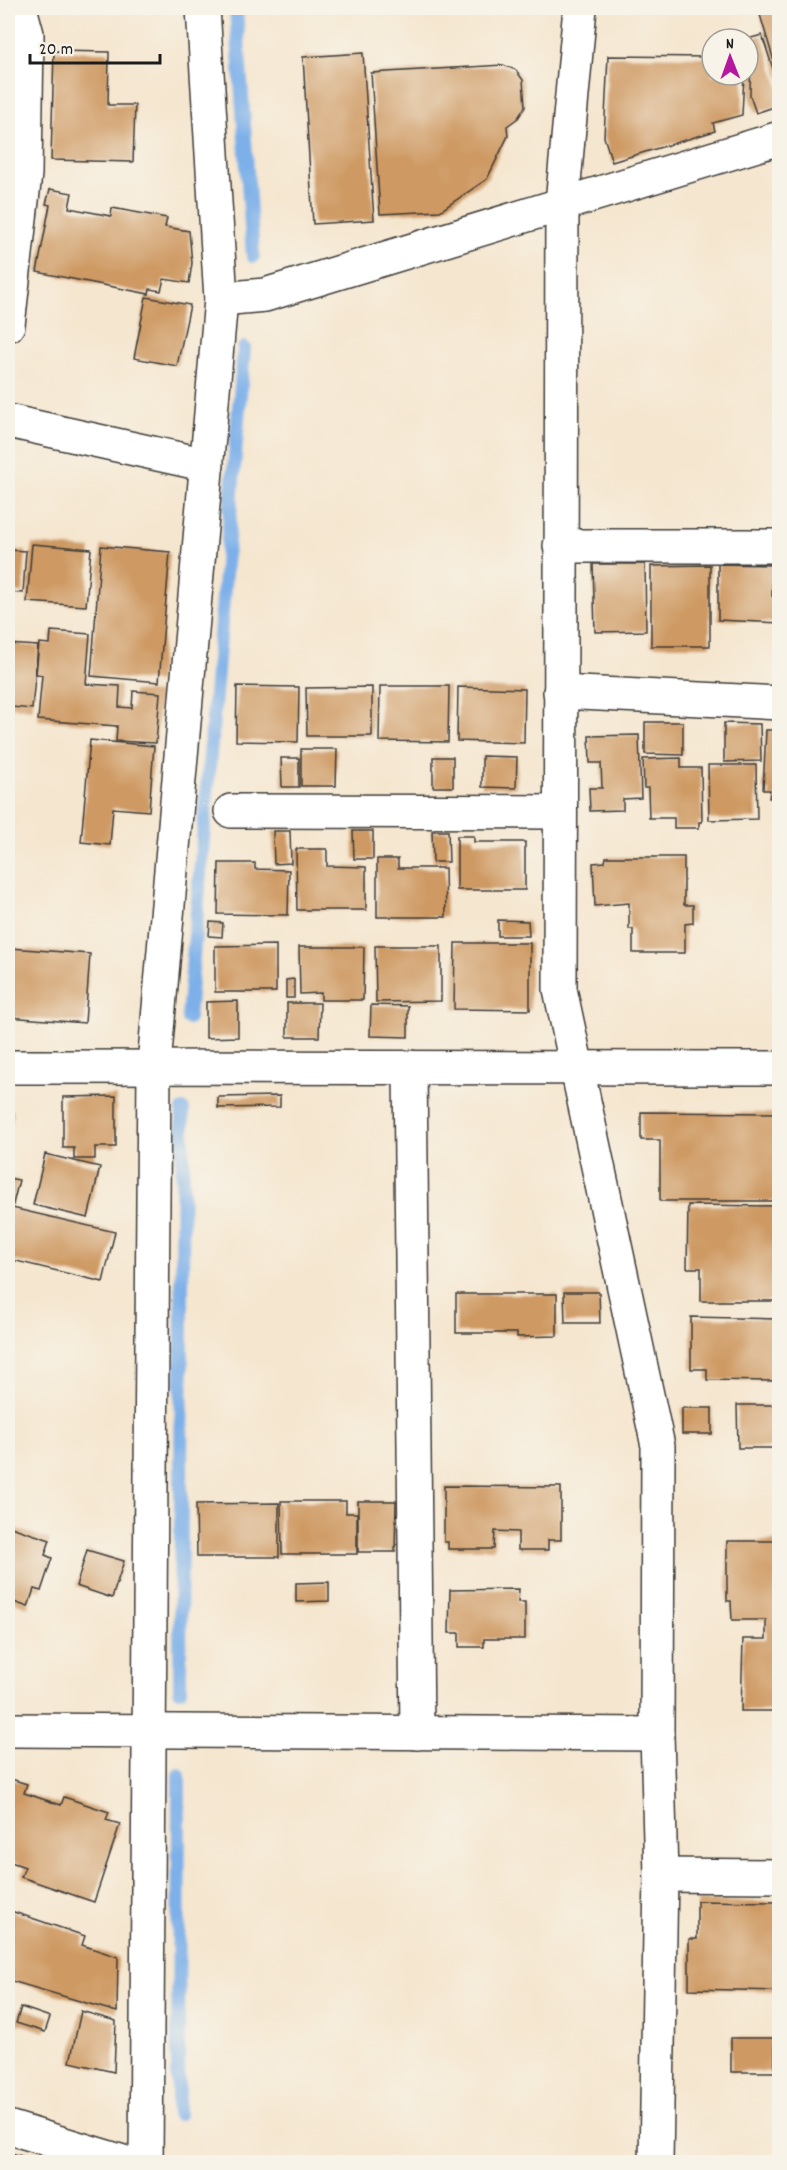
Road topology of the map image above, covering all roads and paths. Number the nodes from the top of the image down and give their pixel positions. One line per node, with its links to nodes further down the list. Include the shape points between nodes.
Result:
1 (203, 8): 6 (street)
2 (580, 8): 5 (street)
3 (18, 27): 7 (street, via 25,174)
4 (780, 138): 5 (street)
5 (562, 204): 6 (street, via 265,295); 10 (street)
6 (221, 299): 9 (street)
7 (8, 325)
8 (8, 421): 9 (street)
9 (207, 465): 16 (street)
10 (560, 546): 11 (street); 12 (street)
11 (780, 546)
12 (560, 692): 13 (street); 15 (street)
13 (780, 703)
14 (231, 811): 15 (street)
15 (560, 812): 19 (street, via 560,989)
16 (154, 1065): 17 (street); 18 (street); 22 (street)
17 (8, 1067)
18 (410, 1067): 19 (street); 23 (street)
19 (578, 1067): 20 (street); 24 (street, via 658,1446)
20 (780, 1068)
21 (8, 1730): 22 (street)
22 (151, 1730): 23 (street); 29 (street)
23 (417, 1733): 24 (street)
24 (657, 1734): 25 (street)
25 (661, 1875): 26 (street); 30 (street)
26 (780, 1876)
27 (8, 2127): 28 (street)
28 (123, 2163)
29 (146, 2163)
30 (656, 2163)

